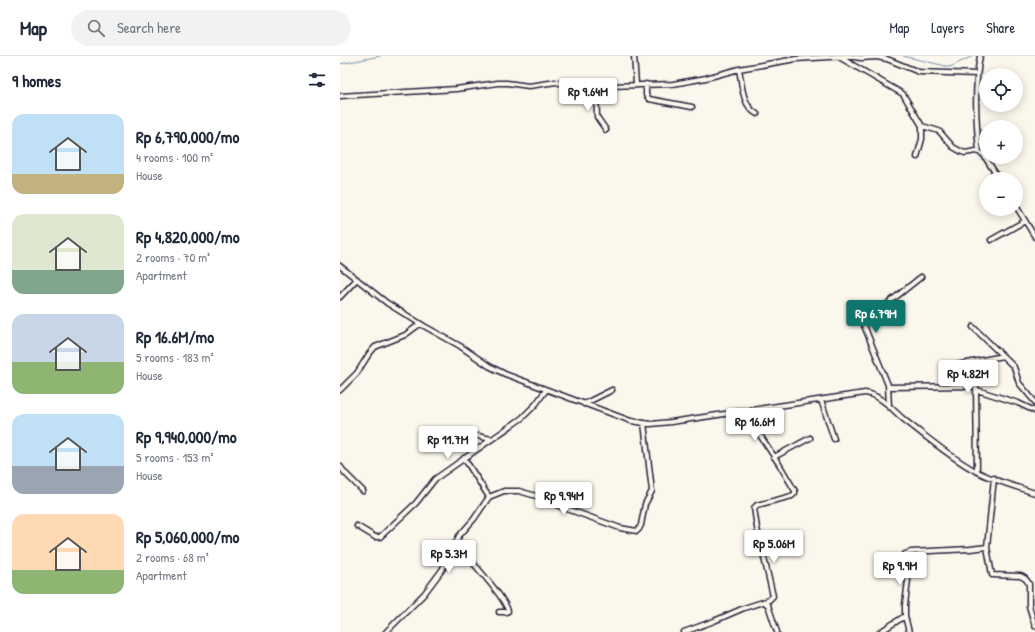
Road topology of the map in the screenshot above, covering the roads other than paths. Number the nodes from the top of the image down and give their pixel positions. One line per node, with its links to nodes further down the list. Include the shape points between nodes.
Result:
1 (634, 56): 7 (street)
2 (838, 56): 3 (street); 5 (street, via 796,59); 13 (street, via 903,94)
3 (847, 56): 6 (street, via 887,59 919,72)
4 (980, 56): 6 (street)
5 (739, 69): 8 (street, via 673,84); 12 (street, via 747,104)
6 (976, 74): 15 (street)
7 (636, 84): 8 (street); 9 (street)
8 (646, 84): 11 (street, via 646,95 649,99)
9 (596, 86): 10 (street, via 574,87 551,82 529,86 498,83 443,90); 14 (street, via 597,117)
10 (340, 96)
11 (692, 107)
12 (757, 114)
13 (922, 126): 15 (street, via 939,132 962,152); 16 (street)
14 (606, 130)
15 (979, 152)
16 (917, 157)
17 (1022, 216): 18 (street)
18 (1025, 221): 19 (street); 20 (street)
19 (1035, 237)
20 (991, 240)
21 (340, 266): 23 (street)
22 (921, 277): 29 (street, via 863,323)
23 (357, 279): 24 (street); 25 (street, via 387,303)
24 (340, 298)
25 (420, 324): 30 (street, via 405,335 375,347 357,373); 31 (street, via 460,346 489,366)
26 (973, 327): 27 (street)
27 (1003, 356): 28 (street); 35 (street, via 1015,369 1020,383)
28 (957, 365)
29 (888, 387): 33 (street, via 973,386); 37 (street)
30 (340, 390)
31 (546, 390): 36 (street); 43 (street, via 532,409)
32 (612, 390): 36 (street)
33 (977, 390): 39 (street); 48 (street)
34 (822, 400): 37 (street, via 865,393 877,397); 38 (street); 44 (street)
35 (1035, 402)
36 (584, 404): 40 (street, via 631,421)
37 (890, 407): 48 (street)
38 (746, 411): 40 (street, via 671,422); 45 (street)
39 (1035, 411)
40 (644, 423): 52 (street, via 652,493 645,504 637,531 620,528 543,498 519,492 504,492)
41 (478, 436): 43 (street)
42 (810, 438): 45 (street)
43 (491, 439): 46 (street)
44 (834, 439)
45 (774, 457): 56 (street, via 795,493 754,508 772,593 772,598)
46 (464, 458): 52 (street); 53 (street, via 435,480 416,503 380,537 375,537)
47 (340, 466): 50 (street)
48 (976, 471): 49 (street)
49 (994, 478): 51 (street); 55 (street)
50 (363, 491)
51 (1035, 493)
52 (489, 497): 54 (street)
53 (357, 526)
54 (455, 543): 57 (street, via 505,604 508,611); 60 (street, via 442,570 424,594)
55 (987, 547): 58 (street, via 907,553); 59 (street, via 992,575 1020,576 1029,584 1029,606)
56 (764, 602): 61 (street); 62 (street, via 768,605)
57 (499, 612)
58 (905, 616): 63 (street); 64 (street)
59 (1035, 626)
60 (386, 632)
61 (684, 632)
62 (778, 632)
63 (880, 632)
64 (909, 632)

